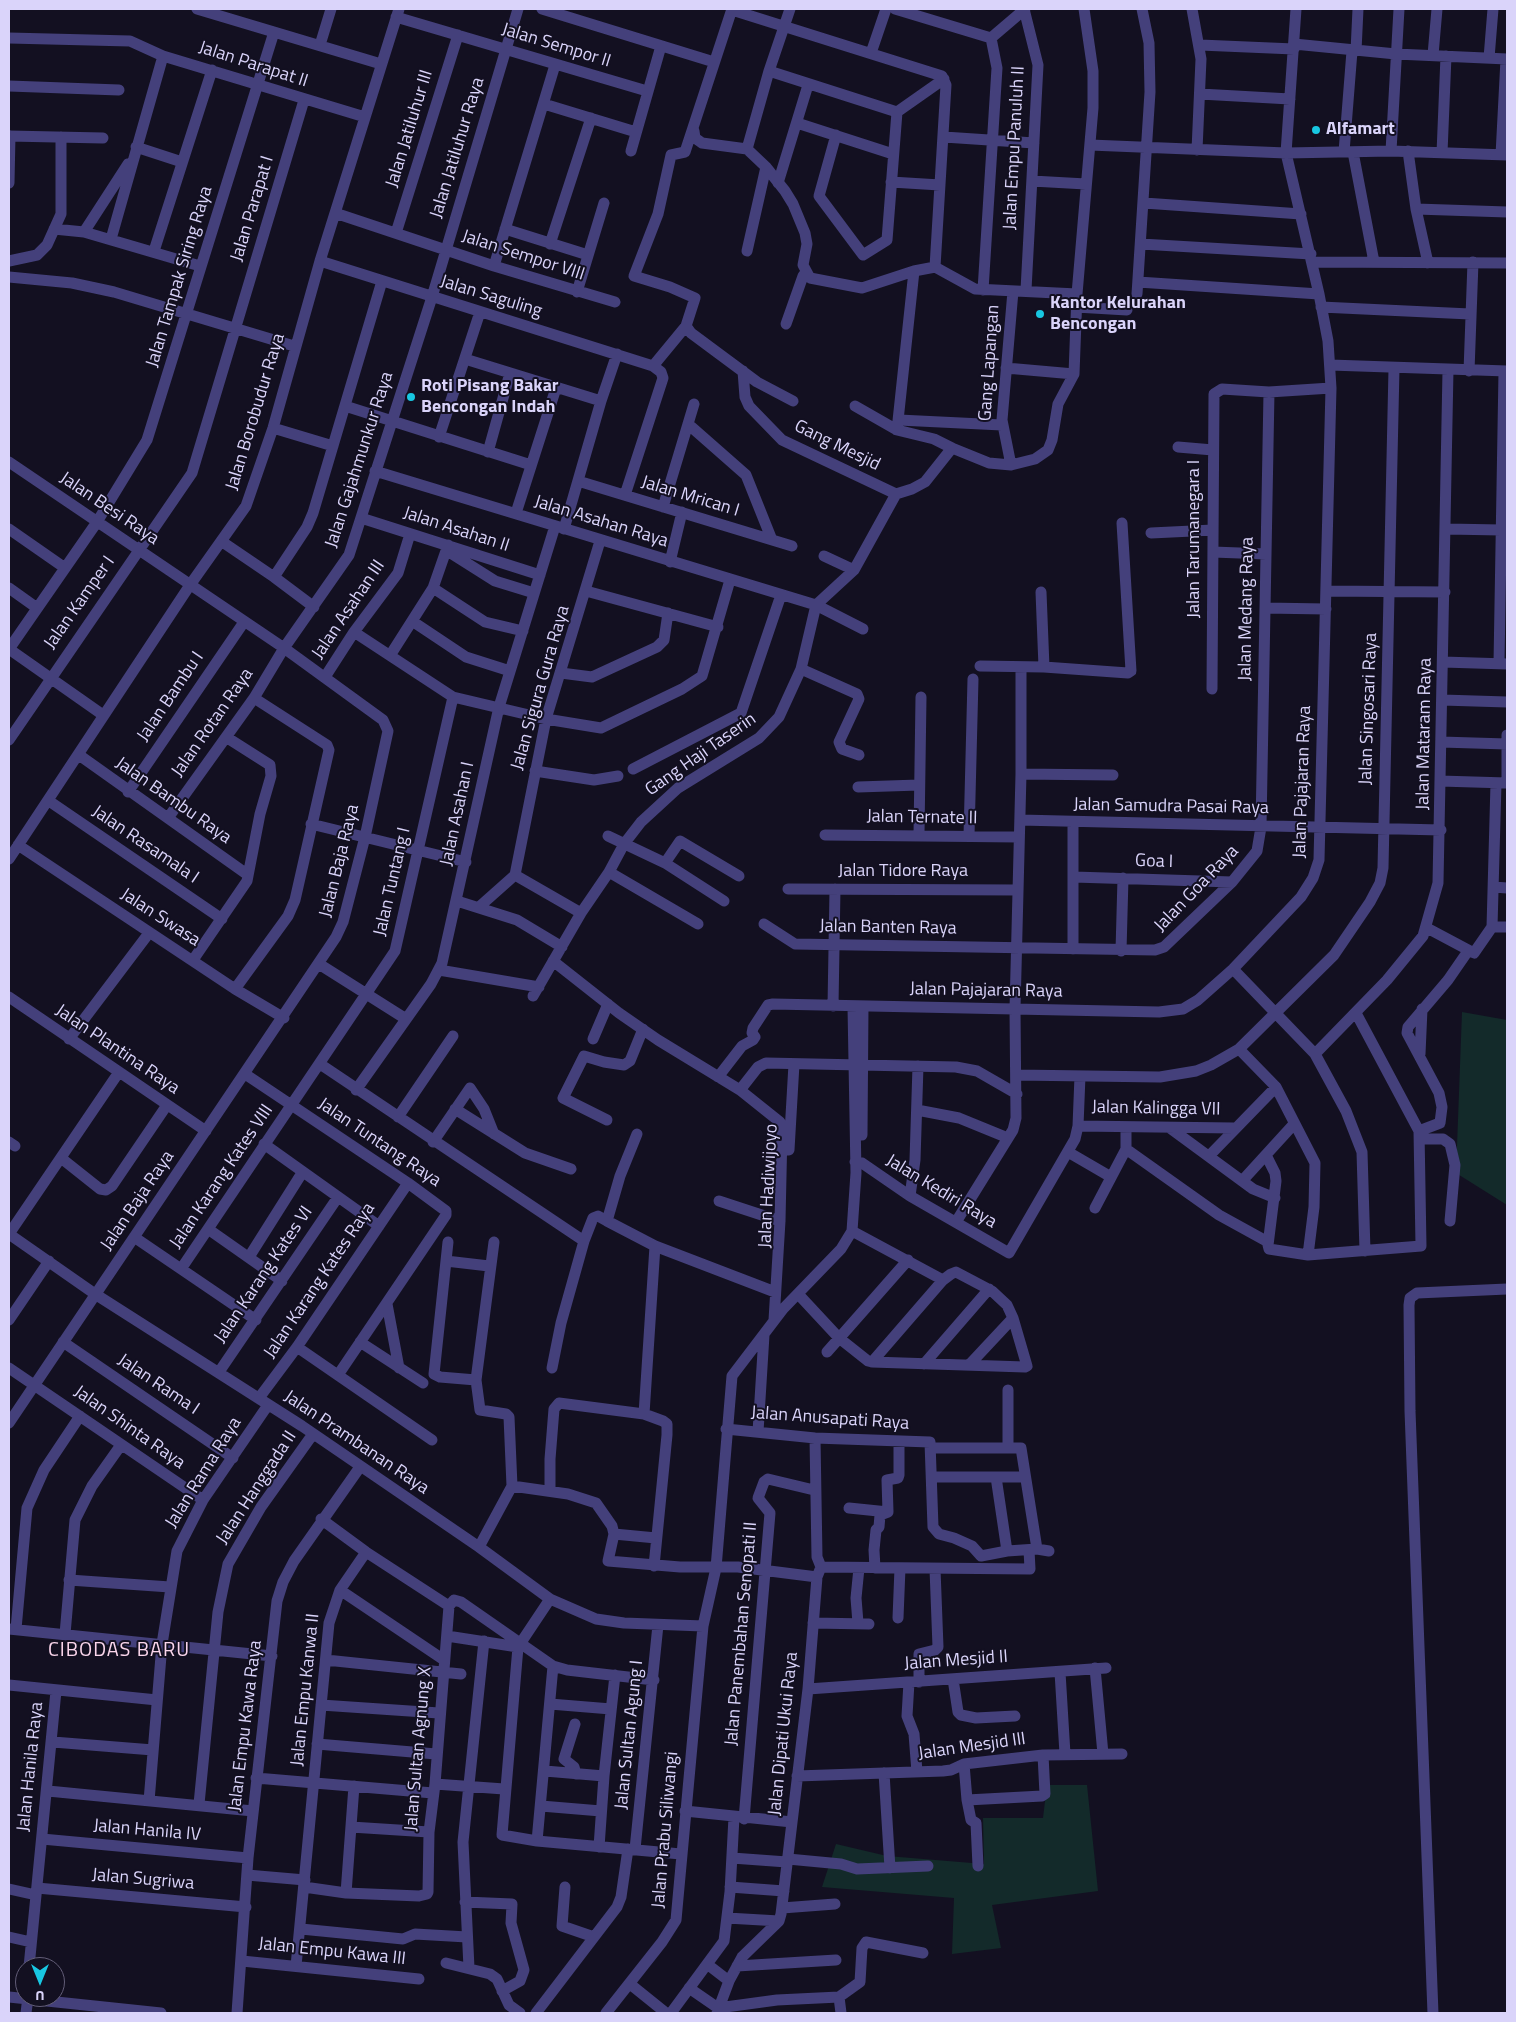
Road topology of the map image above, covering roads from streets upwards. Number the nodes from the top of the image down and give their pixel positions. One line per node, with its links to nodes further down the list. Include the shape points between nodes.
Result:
1 (197, 9): 20 (street)
2 (331, 9): 24 (street)
3 (518, 9): 28 (street, Jalan Jatiluhur Raya)
4 (542, 9): 26 (street)
5 (790, 9): 19 (street)
6 (886, 9): 30 (street)
7 (895, 9): 23 (street)
8 (1025, 9): 23 (street); 64 (street, Jalan Empu Panuluh II, via 1038,65)
9 (1084, 9): 65 (street, via 1093,71)
10 (1142, 9): 66 (street, via 1150,63)
11 (1192, 9): 25 (street)
12 (1296, 9): 27 (street, Jalan Pajajaran Raya)
13 (1358, 9): 29 (street)
14 (1398, 9): 31 (street)
15 (1437, 9): 32 (street)
16 (1493, 9): 35 (street)
17 (732, 10): 19 (street); 37 (street)
18 (398, 13): 21 (street, Jalan Sempor II); 38 (street, Jalan Borobudur Raya)
19 (784, 27): 30 (street); 41 (street)
20 (274, 32): 24 (street); 43 (street, Jalan Tampak Siring Raya)
21 (458, 35): 28 (street, Jalan Sempor II); 95 (street, Jalan Jatiluhur III)
22 (9, 38): 33 (street, Jalan Parapat II, via 132,42)
23 (991, 38): 63 (street, via 997,68)
24 (320, 45): 38 (street)
25 (1200, 45): 27 (street); 48 (street)
26 (661, 46): 37 (street); 47 (street)
27 (1294, 47): 29 (street); 49 (street, Jalan Pajajaran Raya)
28 (506, 49): 39 (street, Jalan Sempor II); 99 (street, Jalan Jatiluhur Raya)
29 (1354, 51): 31 (street); 73 (street)
30 (871, 53): 42 (street, via 937,73)
31 (1396, 54): 32 (street); 71 (street)
32 (1434, 55): 34 (street)
33 (163, 56): 40 (street, Jalan Parapat II); 69 (street)
34 (1446, 56): 35 (street); 75 (street)
35 (1489, 58): 36 (street)
36 (1507, 59): 77 (street)
37 (714, 62): 56 (street)
38 (381, 64): 53 (street, Jalan Borobudur Raya)
39 (555, 66): 47 (street, Jalan Sempor II); 51 (street)
40 (212, 70): 43 (street, Jalan Parapat II); 78 (street)
41 (768, 72): 44 (street); 67 (street)
42 (944, 80): 52 (street); 61 (street)
43 (258, 85): 50 (street, Jalan Parapat II); 110 (street, Jalan Tampak Siring Raya)
44 (808, 85): 52 (street); 55 (street)
45 (9, 86): 46 (street)
46 (119, 90)
47 (647, 91): 57 (street)
48 (1200, 94): 49 (street); 68 (street)
49 (1290, 99): 74 (street, Jalan Pajajaran Raya)
50 (304, 100): 53 (street, Jalan Parapat II); 133 (street, Jalan Parapat I)
51 (544, 104): 54 (street); 92 (street)
52 (897, 112): 76 (street)
53 (364, 117): 90 (street, Jalan Borobudur Raya)
54 (591, 118): 57 (street); 97 (street)
55 (797, 123): 58 (street); 83 (street)
56 (694, 131): 67 (street, via 695,138 702,143); 132 (street, via 685,152 671,156 658,214 634,276 695,298)
57 (636, 132): 70 (street)
58 (836, 135): 76 (street); 81 (street, via 819,196 860,254 866,254 886,242)
59 (9, 136): 60 (street); 82 (street)
60 (61, 137): 62 (street); 93 (street, via 60,214)
61 (944, 137): 63 (street); 85 (street)
62 (103, 138)
63 (992, 140): 64 (street); 117 (street)
64 (1034, 143): 80 (street, Jalan Empu Panuluh II)
65 (1090, 145): 66 (street); 84 (street)
66 (1148, 148): 68 (street); 87 (street)
67 (747, 149): 79 (street)
68 (1197, 150): 74 (street)
69 (135, 151): 78 (street); 94 (street); 96 (street)
70 (630, 151)
71 (1391, 151): 72 (street); 73 (street)
72 (1408, 151): 75 (street); 88 (street)
73 (1348, 152): 74 (street); 106 (street)
74 (1286, 153): 91 (street, Jalan Pajajaran Raya)
75 (1442, 153): 77 (street)
76 (893, 154): 81 (street)
77 (1504, 155)
78 (182, 162): 101 (street)
79 (766, 167): 83 (street); 100 (street)
80 (1032, 181): 84 (street); 118 (street, Jalan Empu Panuluh II)
81 (891, 182): 85 (street)
82 (9, 183)
83 (778, 183): 114 (street, via 793,204 805,233 807,244 803,265)
84 (1086, 184): 121 (street)
85 (940, 185): 112 (street)
86 (604, 203): 102 (street)
87 (1144, 203): 91 (street); 98 (street)
88 (1416, 209): 89 (street); 108 (street)
89 (1507, 212)
90 (335, 213): 95 (street, Jalan Sempor VIII); 105 (street, Jalan Borobudur Raya)
91 (1301, 214): 103 (street, Jalan Pajajaran Raya)
92 (505, 228): 97 (street); 111 (street)
93 (54, 229): 94 (street); 104 (street, via 42,252 31,258)
94 (84, 232): 96 (street)
95 (396, 233): 99 (street, Jalan Sempor VIII)
96 (111, 239): 101 (street)
97 (550, 244): 102 (street)
98 (1141, 244): 103 (street); 122 (street, via 1138,288)
99 (445, 249): 111 (street, Jalan Sempor VIII); 123 (street, Jalan Jatiluhur Raya)
100 (747, 251)
101 (154, 252): 110 (street)
102 (588, 255): 120 (street)
103 (1312, 258): 106 (street); 122 (street, Jalan Pajajaran Raya)
104 (9, 261)
105 (320, 261): 116 (street, Jalan Saguling); 134 (street, Jalan Borobudur Raya)
106 (1374, 262): 108 (street)
107 (1473, 262): 108 (street); 109 (street); 130 (street)
108 (1428, 263)
109 (1507, 263)
110 (200, 266): 129 (street, Jalan Tampak Siring Raya)
111 (494, 266): 120 (street, Jalan Sempor VIII)
112 (935, 267): 113 (street); 117 (street, via 972,288)
113 (914, 271): 114 (street, via 858,288 817,280); 157 (street)
114 (806, 272): 131 (street)
115 (9, 277): 129 (street, via 94,287)
116 (382, 281): 123 (street, Jalan Saguling); 153 (street)
117 (983, 290): 119 (street)
118 (1026, 290)
119 (1013, 291): 121 (street); 139 (street, Gang Lapangan)
120 (577, 292): 124 (street, Jalan Sempor VIII)
121 (1077, 294): 125 (street)
122 (1320, 294): 126 (street, Jalan Pajajaran Raya)
123 (432, 297): 128 (street, Jalan Saguling); 155 (street, Jalan Gajahmunkur Raya)
124 (615, 302)
125 (1076, 307): 127 (street); 146 (street)
126 (1321, 307): 130 (street); 138 (street, Jalan Pajajaran Raya)
127 (1127, 310)
128 (480, 312): 135 (street, Jalan Saguling); 136 (street)
129 (187, 314): 133 (street); 180 (street, Jalan Tampak Siring Raya, via 147,440)
130 (1470, 314): 142 (street)
131 (786, 324)
132 (686, 326): 137 (street); 144 (street)
133 (235, 329): 134 (street); 194 (street, Jalan Parapat I, via 195,466)
134 (294, 346): 159 (street, Jalan Borobudur Raya)
135 (617, 354): 137 (street, Jalan Saguling); 150 (street, Jalan Asahan I)
136 (465, 359): 145 (street); 161 (street)
137 (653, 366): 174 (street, via 662,372 663,378)
138 (1330, 366): 140 (street); 148 (street, Jalan Pajajaran Raya)
139 (1006, 368): 146 (street); 158 (street, Gang Lapangan)
140 (1394, 368): 141 (street); 213 (street, Jalan Singosari Raya)
141 (1448, 370): 142 (street); 183 (street, Jalan Mataram Raya)
142 (1469, 370): 143 (street)
143 (1506, 371): 160 (street)
144 (743, 372): 151 (street); 173 (street, Gang Mesjid, via 749,406 782,440)
145 (510, 373): 147 (street); 166 (street)
146 (1074, 374): 169 (street, via 1058,404 1048,450 1035,459)
147 (556, 388): 150 (street); 168 (street)
148 (1331, 388): 149 (street); 211 (street, Jalan Pajajaran Raya)
149 (1269, 392): 165 (street, Jalan Tarumanegara I, via 1216,391 1213,396); 196 (street, Jalan Medang Raya)
150 (601, 401): 172 (street, Jalan Asahan I)
151 (793, 401)
152 (694, 404): 156 (street)
153 (345, 406): 155 (street); 162 (street)
154 (854, 406): 157 (street)
155 (390, 422): 161 (street); 171 (street, Jalan Gajahmunkur Raya)
156 (688, 424): 175 (street); 189 (street, via 746,475)
157 (898, 425): 158 (street); 164 (street)
158 (1002, 426): 169 (street, Gang Lapangan)
159 (273, 428): 162 (street); 190 (street, Jalan Borobudur Raya, via 246,506)
160 (1505, 428): 170 (street)
161 (439, 437): 166 (street)
162 (333, 446): 204 (street, via 307,527)
163 (1178, 447): 165 (street)
164 (952, 448): 169 (street, via 989,463); 173 (street, via 925,482)
165 (1213, 450): 185 (street, Jalan Tarumanegara I)
166 (488, 452): 168 (street)
167 (9, 462): 180 (street, Jalan Besi Raya)
168 (531, 465): 178 (street)
169 (1011, 465)
170 (1505, 467): 176 (street)
171 (375, 471): 178 (street, Jalan Asahan Raya); 179 (street, Jalan Gajahmunkur Raya)
172 (578, 481): 174 (street, Jalan Mrican I); 182 (street, Jalan Asahan I)
173 (896, 494): 201 (street)
174 (626, 495): 175 (street, Jalan Mrican I)
175 (663, 507): 177 (street, Jalan Mrican I)
176 (1504, 507): 186 (street)
177 (682, 512): 189 (street, Jalan Mrican I); 199 (street)
178 (516, 513): 182 (street, Jalan Asahan Raya)
179 (361, 518): 188 (street, Jalan Asahan II); 218 (street, Jalan Gajahmunkur Raya, via 349,555)
180 (98, 522): 194 (street, Jalan Besi Raya); 200 (street, Jalan Tampak Siring Raya)
181 (1122, 524): 236 (street, via 1131,671)
182 (559, 527): 191 (street, Jalan Asahan Raya); 203 (street, Jalan Asahan I)
183 (1447, 528): 186 (street); 214 (street, Jalan Mataram Raya)
184 (9, 529): 200 (street)
185 (1213, 530): 187 (street); 195 (street, Jalan Tarumanegara I)
186 (1501, 530): 207 (street)
187 (1151, 533)
188 (410, 534): 193 (street, Jalan Asahan II); 228 (street, Jalan Asahan III, via 398,573)
189 (772, 540): 192 (street, Jalan Mrican I)
190 (221, 541): 204 (street); 206 (street, Jalan Borobudur Raya)
191 (600, 541): 199 (street, Jalan Asahan Raya); 210 (street, Jalan Sigura Gura Raya)
192 (792, 546)
193 (447, 548): 198 (street, Jalan Asahan II); 202 (street); 209 (street)
194 (139, 550): 206 (street, Jalan Besi Raya); 240 (street, Jalan Kamper I)
195 (1213, 552): 196 (street); 243 (street, Jalan Tarumanegara I)
196 (1266, 554): 220 (street, Jalan Medang Raya)
197 (824, 556): 201 (street)
198 (491, 559): 202 (street); 203 (street, Jalan Asahan II)
199 (670, 562): 205 (street, Jalan Asahan Raya)
200 (65, 568): 219 (street, Jalan Tampak Siring Raya)
201 (854, 570): 217 (street)
202 (484, 574): 215 (street, via 504,585)
203 (540, 575): 215 (street, Jalan Asahan I)
204 (274, 577): 218 (street)
205 (730, 580): 216 (street, Jalan Asahan Raya); 225 (street)
206 (190, 585): 224 (street, Jalan Baja Raya); 250 (street, Jalan Borobudur Raya)
207 (1504, 586): 233 (street)
208 (9, 588): 219 (street)
209 (433, 588): 223 (street); 227 (street, via 485,622)
210 (586, 591): 222 (street); 239 (street, Jalan Sigura Gura Raya)
211 (1326, 591): 213 (street); 221 (street, Jalan Pajajaran Raya)
212 (1041, 592): 236 (street)
213 (1390, 592): 214 (street); 275 (street, Jalan Singosari Raya)
214 (1445, 592): 232 (street, Jalan Mataram Raya)
215 (534, 593): 227 (street, Jalan Asahan I)
216 (781, 595): 217 (street, Jalan Asahan Raya); 259 (street, via 741,713)
217 (816, 605): 226 (street, Jalan Asahan Raya); 237 (street, Gang Haji Taserin)
218 (314, 607): 229 (street, Jalan Gajahmunkur Raya)
219 (37, 608): 230 (street, Jalan Tampak Siring Raya)
220 (1265, 608): 221 (street); 274 (street, Jalan Medang Raya)
221 (1326, 609): 276 (street, Jalan Pajajaran Raya)
222 (668, 613): 225 (street); 239 (street, via 662,644 592,677)
223 (412, 621): 231 (street); 238 (street, via 466,658)
224 (244, 622): 229 (street, Jalan Baja Raya); 268 (street, Jalan Bambu I)
225 (718, 627): 251 (street, via 702,676 682,689 601,728)
226 (863, 629)
227 (522, 631): 238 (street, Jalan Asahan I)
228 (354, 632): 231 (street); 241 (street, Jalan Asahan III)
229 (284, 648): 241 (street, Jalan Baja Raya); 246 (street, Jalan Rotan Raya)
230 (9, 649): 240 (street)
231 (391, 654): 244 (street)
232 (1444, 662): 233 (street); 247 (street, Jalan Mataram Raya)
233 (1503, 664)
234 (980, 666): 235 (street)
235 (1021, 667): 236 (street); 261 (street)
236 (1044, 667)
237 (801, 669): 258 (street, via 857,694 859,699 839,742 842,749); 284 (street, Gang Haji Taserin, via 779,716 766,733 678,788 641,822)
238 (510, 671): 249 (street, Jalan Asahan I)
239 (561, 674): 251 (street, Jalan Sigura Gura Raya)
240 (50, 677): 250 (street); 254 (street, Jalan Kamper I)
241 (325, 677): 282 (street, Jalan Baja Raya, via 383,720 387,727 387,741)
242 (973, 679): 281 (street)
243 (1212, 689)
244 (453, 697): 249 (street); 287 (street, Jalan Tuntang I)
245 (921, 697): 266 (street)
246 (254, 698): 253 (street, Jalan Rotan Raya); 273 (street, via 328,746)
247 (1442, 700): 248 (street); 255 (street, Jalan Mataram Raya)
248 (1507, 702)
249 (499, 707): 251 (street); 289 (street, Jalan Asahan I)
250 (103, 715): 257 (street, Jalan Borobudur Raya)
251 (546, 719): 260 (street, Jalan Sigura Gura Raya)
252 (1507, 735): 256 (street)
253 (226, 737): 270 (street, Jalan Rotan Raya); 293 (street, via 271,767)
254 (9, 740)
255 (1441, 742): 256 (street); 264 (street, Jalan Mataram Raya)
256 (1507, 744): 265 (street)
257 (79, 755): 268 (street, Jalan Bambu Raya); 269 (street, Jalan Borobudur Raya)
258 (859, 755)
259 (633, 768)
260 (535, 771): 263 (street, via 594,780); 292 (street, Jalan Sigura Gura Raya)
261 (1022, 774): 262 (street); 271 (street)
262 (1113, 775)
263 (618, 776)
264 (1440, 781): 265 (street); 277 (street, Jalan Mataram Raya)
265 (1503, 783): 286 (street)
266 (919, 786): 267 (street); 278 (street)
267 (858, 787)
268 (128, 792): 270 (street, Jalan Bambu Raya)
269 (49, 801): 285 (street, Jalan Borobudur Raya); 307 (street, Jalan Rasamala I)
270 (168, 818): 293 (street, Jalan Bambu Raya)
271 (1020, 820): 272 (street, Jalan Samudra Pasai Raya); 283 (street)
272 (1073, 822): 274 (street, Jalan Samudra Pasai Raya); 295 (street)
273 (311, 824): 282 (street); 325 (street, via 292,908)
274 (1261, 827): 276 (street, Jalan Samudra Pasai Raya); 297 (street, Jalan Goa Raya, via 1257,851)
275 (1383, 827): 276 (street, Jalan Samudra Pasai Raya); 277 (street, Jalan Samudra Pasai Raya); 332 (street, Jalan Singosari Raya, via 1383,872 1370,902 1334,955)
276 (1320, 828): 323 (street, Jalan Pajajaran Raya, via 1319,860 1308,886)
277 (1441, 830): 312 (street, Jalan Mataram Raya, via 1438,883)
278 (919, 834): 279 (street, Jalan Ternate II); 281 (street, Jalan Ternate II)
279 (825, 835)
280 (608, 836): 284 (street)
281 (969, 836): 283 (street, Jalan Ternate II)
282 (364, 837): 287 (street); 322 (street, Jalan Baja Raya, via 343,922)
283 (1019, 837): 302 (street)
284 (624, 844): 290 (street); 291 (street, Gang Haji Taserin)
285 (18, 845): 288 (street, Jalan Borobudur Raya); 313 (street, Jalan Swasa)
286 (1501, 847): 298 (street)
287 (419, 850): 289 (street); 326 (street, Jalan Tuntang I, via 397,945)
288 (9, 859)
289 (466, 862): 303 (street, Jalan Asahan I)
290 (665, 863): 294 (street, via 680,841); 304 (street)
291 (609, 872): 306 (street, Gang Haji Taserin); 308 (street)
292 (514, 874): 305 (street); 306 (street)
293 (248, 875): 307 (street, via 246,885)
294 (739, 876)
295 (1074, 877): 296 (street, Goa I); 317 (street)
296 (1122, 878): 297 (street, Goa I); 318 (street)
297 (1232, 882): 318 (street, Jalan Goa Raya, via 1164,947)
298 (1494, 887): 299 (street); 310 (street)
299 (1507, 888)
300 (788, 889): 301 (street, Jalan Tidore Raya)
301 (835, 889): 302 (street, Jalan Tidore Raya); 314 (street)
302 (1018, 890): 316 (street)
303 (457, 901): 305 (street); 324 (street, Jalan Asahan I)
304 (724, 901)
305 (479, 907): 315 (street, via 528,924)
306 (581, 912): 315 (street, Gang Haji Taserin)
307 (222, 919): 320 (street)
308 (698, 924)
309 (764, 924): 314 (street, Jalan Banten Raya, via 795,944)
310 (1492, 926): 311 (street); 319 (street, via 1474,953)
311 (1507, 927)
312 (1427, 928): 319 (street); 333 (street, Jalan Mataram Raya, via 1415,947)
313 (149, 933): 320 (street, Jalan Swasa); 338 (street)
314 (834, 944): 316 (street, Jalan Banten Raya); 329 (street)
315 (562, 947): 321 (street, Gang Haji Taserin)
316 (1017, 947): 317 (street, Jalan Goa Raya); 331 (street)
317 (1074, 949): 318 (street, Jalan Goa Raya)
318 (1121, 951)
319 (1468, 951): 369 (street, via 1448,980 1422,1008 1420,1055 1439,1093 1442,1114 1440,1123)
320 (193, 960): 325 (street, Jalan Swasa)
321 (553, 961): 324 (street, Gang Haji Taserin, via 536,991); 328 (street)
322 (319, 964): 326 (street); 334 (street, Jalan Baja Raya)
323 (1233, 969): 331 (street, Jalan Pajajaran Raya, via 1191,1006 1173,1011); 332 (street)
324 (439, 970): 335 (street, Jalan Asahan I)
325 (235, 989): 334 (street, Jalan Swasa)
326 (367, 993): 335 (street); 342 (street, Jalan Tuntang I)
327 (9, 997): 338 (street, Jalan Plantina Raya)
328 (608, 1004): 336 (street); 339 (street)
329 (833, 1006): 330 (street, Jalan Pajajaran Raya); 349 (street, Jalan Pajajaran Raya, via 768,1005 753,1028 753,1040 742,1046)
330 (858, 1007): 331 (street, Jalan Pajajaran Raya); 344 (street)
331 (1015, 1009): 348 (street)
332 (1276, 1012): 340 (street, Jalan Singosari Raya); 341 (street)
333 (1356, 1013): 341 (street, Jalan Mataram Raya); 369 (street)
334 (284, 1018): 347 (street, Jalan Baja Raya)
335 (406, 1019): 352 (street, Jalan Asahan I)
336 (643, 1029): 349 (street); 360 (street, via 630,1061 624,1065 584,1056 563,1098)
337 (453, 1036): 359 (street)
338 (69, 1039): 346 (street, Jalan Plantina Raya)
339 (593, 1039)
340 (1239, 1049): 350 (street, Jalan Singosari Raya, via 1211,1065 1177,1075); 351 (street)
341 (1315, 1054): 403 (street, via 1362,1148)
342 (320, 1064): 352 (street); 356 (street, Jalan Tuntang I)
343 (794, 1064): 344 (street); 353 (street, via 763,1064); 419 (street, Jalan Hadiwijoyo, via 782,1266)
344 (858, 1065): 345 (street); 378 (street)
345 (918, 1066): 354 (street, via 970,1069); 358 (street)
346 (119, 1072): 355 (street, Jalan Plantina Raya); 377 (street)
347 (245, 1074): 356 (street, Jalan Tuntang Raya); 366 (street, Jalan Baja Raya)
348 (1016, 1075): 350 (street, Jalan Singosari Raya); 354 (street)
349 (718, 1076): 353 (street)
350 (1080, 1076): 362 (street)
351 (1276, 1087): 361 (street); 365 (street)
352 (356, 1090): 359 (street)
353 (740, 1090): 390 (street, via 781,1125)
354 (1017, 1094): 370 (street, via 1016,1118)
355 (167, 1105): 366 (street, Jalan Plantina Raya); 377 (street, via 112,1186 106,1190 100,1190)
356 (292, 1106): 372 (street, Jalan Karang Kates VIII); 383 (street, Jalan Tuntang Raya)
357 (455, 1109): 367 (street); 367 (street, via 470,1088 484,1109); 371 (street)
358 (917, 1110): 370 (street, via 959,1118); 384 (street)
359 (398, 1117): 371 (street)
360 (607, 1120)
361 (1294, 1124): 375 (street); 404 (street, via 1315,1165)
362 (1078, 1126): 363 (street, Jalan Kalingga VII); 374 (street)
363 (1126, 1127): 364 (street, Jalan Kalingga VII); 373 (street)
364 (1170, 1128): 365 (street, Jalan Kalingga VII); 376 (street)
365 (1234, 1128): 376 (street)
366 (206, 1131): 397 (street, Jalan Baja Raya)
367 (494, 1134): 379 (street, via 525,1153)
368 (637, 1134): 389 (street)
369 (1420, 1135): 391 (street, via 1444,1139 1450,1144 1455,1165); 403 (street, via 1421,1246)
370 (1008, 1138): 392 (street)
371 (433, 1142): 398 (street)
372 (264, 1144): 380 (street); 394 (street, Jalan Karang Kates VIII)
373 (1126, 1149): 381 (street); 401 (street, via 1219,1215)
374 (1068, 1152): 381 (street); 392 (street, Jalan Kediri Raya, via 1009,1253)
375 (1266, 1155): 382 (street); 386 (street, via 1276,1175)
376 (1209, 1156): 382 (street)
377 (61, 1158): 396 (street)
378 (858, 1166): 384 (street, Jalan Kediri Raya); 395 (street)
379 (571, 1169)
380 (302, 1172): 385 (street); 405 (street)
381 (1111, 1177): 388 (street)
382 (1242, 1181): 386 (street)
383 (408, 1183): 393 (street, Jalan Karang Kates Raya); 418 (street, Jalan Tuntang Raya, via 442,1206 446,1213)
384 (910, 1196): 392 (street, Jalan Kediri Raya)
385 (338, 1197): 393 (street); 412 (street, Jalan Karang Kates VI)
386 (1275, 1198): 401 (street)
387 (719, 1201): 390 (street)
388 (1094, 1208)
389 (607, 1221): 398 (street, via 598,1216 593,1218); 402 (street)
390 (780, 1221): 415 (street)
391 (1450, 1221)
392 (956, 1222)
393 (379, 1226): 428 (street, Jalan Karang Kates Raya)
394 (208, 1229): 405 (street); 410 (street, Jalan Karang Kates VIII)
395 (852, 1231): 406 (street); 417 (street, Jalan Prabu Siliwangi, via 841,1248)
396 (9, 1234): 407 (street, Jalan Prambanan Raya)
397 (134, 1237): 410 (street); 416 (street, Jalan Baja Raya)
398 (584, 1241): 435 (street, via 560,1323)
399 (448, 1242): 408 (street)
400 (494, 1242): 409 (street)
401 (1268, 1242): 404 (street, via 1271,1250)
402 (655, 1246): 415 (street); 443 (street)
403 (1365, 1251): 404 (street)
404 (1308, 1255)
405 (248, 1257): 412 (street)
406 (908, 1260): 411 (street); 425 (street)
407 (49, 1261): 416 (street, Jalan Prambanan Raya); 420 (street)
408 (446, 1261): 409 (street); 438 (street, via 434,1374)
409 (489, 1266): 438 (street)
410 (181, 1269): 422 (street)
411 (943, 1280): 413 (street, via 953,1273 961,1274); 430 (street)
412 (282, 1281): 422 (street, Jalan Karang Kates VI)
413 (989, 1289): 421 (street, via 1007,1305); 431 (street)
414 (1507, 1289): 608 (street, via 1428,1292 1412,1295 1409,1305 1410,1411)
415 (775, 1292): 423 (street)
416 (95, 1294): 426 (street, Jalan Baja Raya); 436 (street, Jalan Prambanan Raya)
417 (798, 1295): 419 (street, Jalan Prabu Siliwangi); 425 (street)
418 (386, 1304): 427 (street); 434 (street)
419 (783, 1309): 423 (street, Jalan Prabu Siliwangi)
420 (11, 1313)
421 (1013, 1318): 432 (street); 432 (street, via 1027,1366)
422 (256, 1320): 436 (street, Jalan Karang Kates VI)
423 (774, 1320): 424 (street, Jalan Prabu Siliwangi)
424 (764, 1333): 446 (street, Jalan Prabu Siliwangi, via 732,1376); 447 (street)
425 (839, 1338): 429 (street); 430 (street, via 864,1360)
426 (63, 1342): 440 (street, Jalan Baja Raya); 455 (street, Jalan Rama I)
427 (360, 1342): 434 (street); 437 (street)
428 (297, 1348): 437 (street); 442 (street, Jalan Karang Kates Raya)
429 (826, 1352)
430 (872, 1362): 431 (street)
431 (924, 1364): 432 (street)
432 (970, 1364)
433 (9, 1368): 440 (street, Jalan Shinta Raya)
434 (399, 1368): 439 (street)
435 (552, 1368)
436 (219, 1372): 442 (street, Jalan Prambanan Raya)
437 (338, 1375): 450 (street)
438 (476, 1380): 460 (street, via 480,1410 509,1417)
439 (423, 1383)
440 (34, 1384): 444 (street, Jalan Shinta Raya); 445 (street, Jalan Baja Raya)
441 (1008, 1390): 454 (street)
442 (264, 1402): 448 (street, Jalan Prambanan Raya); 455 (street, Jalan Rama Raya)
443 (644, 1414): 462 (street, via 562,1403 557,1405 554,1409); 468 (street, via 667,1424)
444 (80, 1416): 452 (street, Jalan Shinta Raya); 491 (street, via 44,1470 27,1508)
445 (9, 1423)
446 (726, 1429): 447 (street, Jalan Anusapati Raya); 475 (street, Jalan Prabu Siliwangi)
447 (758, 1432): 449 (street, Jalan Anusapati Raya)
448 (313, 1434): 456 (street, Jalan Prambanan Raya); 497 (street, Jalan Hanggada II, via 261,1507 228,1564 221,1589)
449 (815, 1438): 451 (street, Jalan Anusapati Raya); 461 (street, Jalan Dipati Ukui Raya)
450 (432, 1440)
451 (900, 1442): 453 (street, Jalan Anusapati Raya); 465 (street, via 900,1475 887,1482)
452 (121, 1444): 463 (street, Jalan Shinta Raya); 482 (street, via 92,1486 75,1520)
453 (931, 1445): 454 (street, Jalan Anusapati Raya); 457 (street)
454 (1008, 1448): 459 (street, via 1021,1448)
455 (234, 1458): 463 (street, Jalan Rama Raya)
456 (360, 1467): 466 (street, Jalan Empu Kawa Raya); 469 (street, Jalan Prambanan Raya)
457 (932, 1477): 458 (street); 471 (street, via 932,1520 937,1533 972,1546 981,1556)
458 (996, 1477): 459 (street); 471 (street)
459 (1025, 1477): 470 (street)
460 (512, 1486): 462 (street); 469 (street)
461 (814, 1490): 480 (street, Jalan Panembahan Senopati II, via 765,1480 758,1500 770,1512); 481 (street, Jalan Dipati Ukui Raya)
462 (550, 1491): 467 (street, via 596,1503)
463 (203, 1500): 483 (street, Jalan Rama Raya, via 177,1551)
464 (848, 1508): 465 (street)
465 (888, 1512): 477 (street, via 880,1516 876,1530)
466 (321, 1520): 473 (street); 498 (street, Jalan Empu Kawa Raya, via 283,1582)
467 (614, 1534): 468 (street); 474 (street, via 609,1562)
468 (656, 1538): 474 (street)
469 (478, 1547): 485 (street, Jalan Prambanan Raya)
470 (1033, 1549): 471 (street); 472 (street); 479 (street, via 1030,1569)
471 (1008, 1551)
472 (1049, 1551)
473 (366, 1552): 484 (street, Jalan Empu Kanwa II); 486 (street)
474 (654, 1566): 475 (street)
475 (716, 1568): 480 (street); 490 (street, Jalan Prabu Siliwangi)
476 (859, 1568): 477 (street); 481 (street); 488 (street, via 856,1598 864,1624)
477 (875, 1568): 478 (street)
478 (900, 1568): 479 (street); 487 (street)
479 (935, 1569): 507 (street, via 938,1647 919,1654)
480 (767, 1571): 481 (street); 548 (street, Jalan Panembahan Senopati II)
481 (819, 1572): 488 (street, Jalan Dipati Ukui Raya)
482 (69, 1580): 483 (street); 492 (street)
483 (170, 1588): 495 (street, Jalan Rama Raya)
484 (340, 1590): 499 (street, Jalan Empu Kanwa II, via 329,1624); 500 (street)
485 (550, 1599): 489 (street, Jalan Prambanan Raya, via 596,1619); 496 (street)
486 (449, 1606): 493 (street, Jalan Sultan Agnung X); 496 (street, via 457,1600)
487 (898, 1618)
488 (812, 1623): 510 (street, Jalan Dipati Ukui Raya)
489 (658, 1625): 490 (street, Jalan Prambanan Raya); 506 (street, Jalan Sultan Agung I)
490 (703, 1626): 547 (street, Jalan Prabu Siliwangi)
491 (12, 1629): 492 (street)
492 (65, 1634): 495 (street)
493 (447, 1636): 494 (street); 500 (street, Jalan Sultan Agnung X)
494 (484, 1641): 496 (street); 537 (street)
495 (162, 1644): 497 (street); 512 (street, Jalan Rama Raya)
496 (519, 1644): 501 (street); 539 (street)
497 (214, 1648): 498 (street); 543 (street, Jalan Hanggada II)
498 (272, 1656): 534 (street, Jalan Empu Kawa Raya)
499 (326, 1660): 500 (street); 513 (street, Jalan Empu Kanwa II)
500 (444, 1666): 503 (street); 516 (street, Jalan Sultan Agnung X)
501 (553, 1666): 504 (street); 514 (street)
502 (1060, 1672): 505 (street, Jalan Mesjid II); 523 (street); 524 (street, Jalan Mesjid II, via 1100,1668)
503 (461, 1674)
504 (615, 1675): 506 (street); 515 (street)
505 (953, 1679): 507 (street, Jalan Mesjid II); 517 (street, via 961,1715 976,1718)
506 (654, 1680): 555 (street, Jalan Sultan Agung I)
507 (914, 1682): 510 (street, Jalan Mesjid II); 529 (street, via 907,1716 914,1734)
508 (9, 1685): 509 (street); 511 (street)
509 (9, 1689)
510 (808, 1689): 533 (street, Jalan Dipati Ukui Raya)
511 (56, 1690): 512 (street); 519 (street, Jalan Hanila Raya)
512 (157, 1700): 521 (street, Jalan Rama Raya)
513 (321, 1704): 516 (street); 520 (street, Jalan Empu Kanwa II)
514 (550, 1704): 515 (street); 528 (street)
515 (611, 1709): 532 (street)
516 (439, 1713): 522 (street, Jalan Sultan Agnung X)
517 (1016, 1716)
518 (576, 1724): 531 (street, via 564,1759 574,1766)
519 (53, 1742): 521 (street); 540 (street, Jalan Hanila Raya)
520 (317, 1744): 522 (street); 535 (street, Jalan Empu Kanwa II)
521 (154, 1750): 542 (street, Jalan Rama Raya)
522 (436, 1754): 538 (street, Jalan Sultan Agnung X)
523 (1065, 1754): 524 (street, Jalan Mesjid III); 526 (street, Jalan Mesjid III)
524 (1103, 1754): 525 (street, Jalan Mesjid III)
525 (1122, 1754)
526 (1043, 1755): 527 (street, Jalan Mesjid III); 541 (street, via 1044,1795)
527 (964, 1764): 529 (street, Jalan Mesjid III, via 951,1770); 541 (street)
528 (544, 1771): 531 (street); 544 (street)
529 (917, 1772): 530 (street, Jalan Mesjid III)
530 (884, 1773): 533 (street, Jalan Mesjid III); 562 (street)
531 (576, 1774): 532 (street)
532 (604, 1776): 546 (street)
533 (797, 1776): 549 (street, Jalan Dipati Ukui Raya)
534 (256, 1778): 535 (street); 545 (street, Jalan Empu Kawa Raya)
535 (313, 1782): 536 (street); 564 (street, Jalan Empu Kanwa II)
536 (354, 1786): 538 (street); 550 (street)
537 (470, 1787): 538 (street); 539 (street); 571 (street, via 463,1842)
538 (434, 1788): 551 (street, Jalan Sultan Agnung X)
539 (504, 1790): 553 (street, via 502,1835)
540 (48, 1791): 542 (street); 552 (street, Jalan Hanila Raya)
541 (967, 1800): 561 (street, via 971,1820 976,1823)
542 (149, 1801): 543 (street)
543 (198, 1804): 545 (street)
544 (541, 1806): 546 (street); 553 (street)
545 (253, 1810): 557 (street, Jalan Empu Kawa Raya)
546 (601, 1811): 554 (street)
547 (685, 1812): 548 (street); 556 (street, Jalan Prabu Siliwangi)
548 (739, 1818): 549 (street); 558 (street, Jalan Panembahan Senopati II)
549 (792, 1822): 559 (street, Jalan Dipati Ukui Raya)
550 (351, 1827): 551 (street); 570 (street)
551 (429, 1832): 570 (street, Jalan Sultan Agnung X, via 427,1894)
552 (42, 1839): 557 (street, Jalan Hanila IV); 569 (street, Jalan Hanila Raya)
553 (537, 1841): 554 (street)
554 (599, 1847): 555 (street)
555 (632, 1849): 556 (street); 580 (street, Jalan Sultan Agung I, via 617,1907)
556 (681, 1854): 593 (street, Jalan Prabu Siliwangi, via 676,1920)
557 (248, 1858): 563 (street, Jalan Empu Kawa Raya)
558 (732, 1858): 559 (street); 566 (street, Jalan Panembahan Senopati II)
559 (788, 1861): 562 (street, via 841,1864 857,1869); 568 (street, Jalan Dipati Ukui Raya)
560 (928, 1866): 562 (street)
561 (978, 1866)
562 (890, 1868)
563 (248, 1875): 564 (street); 573 (street, Jalan Empu Kawa Raya)
564 (305, 1883): 570 (street); 577 (street, Jalan Empu Kanwa II)
565 (565, 1887): 580 (street, via 562,1926)
566 (730, 1887): 568 (street); 575 (street, Jalan Panembahan Senopati II)
567 (9, 1889): 569 (street, Jalan Sugriwa)
568 (784, 1891): 574 (street, Jalan Dipati Ukui Raya)
569 (37, 1892): 573 (street, Jalan Sugriwa); 581 (street, Jalan Hanila Raya)
570 (346, 1893)
571 (466, 1902): 579 (street); 595 (street, via 512,1904 511,1923 516,1947 524,1963 523,1978)
572 (834, 1904): 574 (street)
573 (246, 1907): 584 (street, Jalan Empu Kawa Raya)
574 (782, 1908): 576 (street, Jalan Dipati Ukui Raya)
575 (727, 1918): 576 (street); 587 (street, Jalan Panembahan Senopati II, via 724,1941)
576 (779, 1921): 589 (street)
577 (301, 1929): 579 (street, via 403,1939 415,1934); 588 (street, Jalan Empu Kanwa II)
578 (9, 1937): 581 (street)
579 (467, 1937): 590 (street)
580 (594, 1937): 603 (street, Jalan Sultan Agung I)
581 (31, 1942): 583 (street, Jalan Hanila Raya)
582 (923, 1953): 596 (street, via 866,1942 862,1948 860,1982)
583 (30, 1957)
584 (242, 1960): 588 (street, Jalan Empu Kawa III); 601 (street, Jalan Empu Kawa Raya)
585 (836, 1960): 589 (street)
586 (446, 1963): 590 (street)
587 (707, 1964): 592 (street); 594 (street, Jalan Panembahan Senopati II)
588 (296, 1966): 591 (street, Jalan Empu Kawa III)
589 (737, 1966): 592 (street)
590 (469, 1968): 595 (street, via 490,1974 497,1979)
591 (419, 1979)
592 (729, 1981): 598 (street)
593 (630, 1984): 604 (street, Jalan Prabu Siliwangi); 605 (street)
594 (689, 1988): 598 (street); 606 (street, Jalan Panembahan Senopati II)
595 (502, 1991): 602 (street, via 508,2005)
596 (839, 1996): 598 (street, via 777,2000); 607 (street)
597 (65, 2004): 599 (street)
598 (717, 2011)
599 (123, 2012): 600 (street)
600 (161, 2013)
601 (237, 2013)
602 (520, 2013)
603 (536, 2013)
604 (606, 2013)
605 (666, 2013)
606 (671, 2013)
607 (841, 2013)
608 (1433, 2013)

